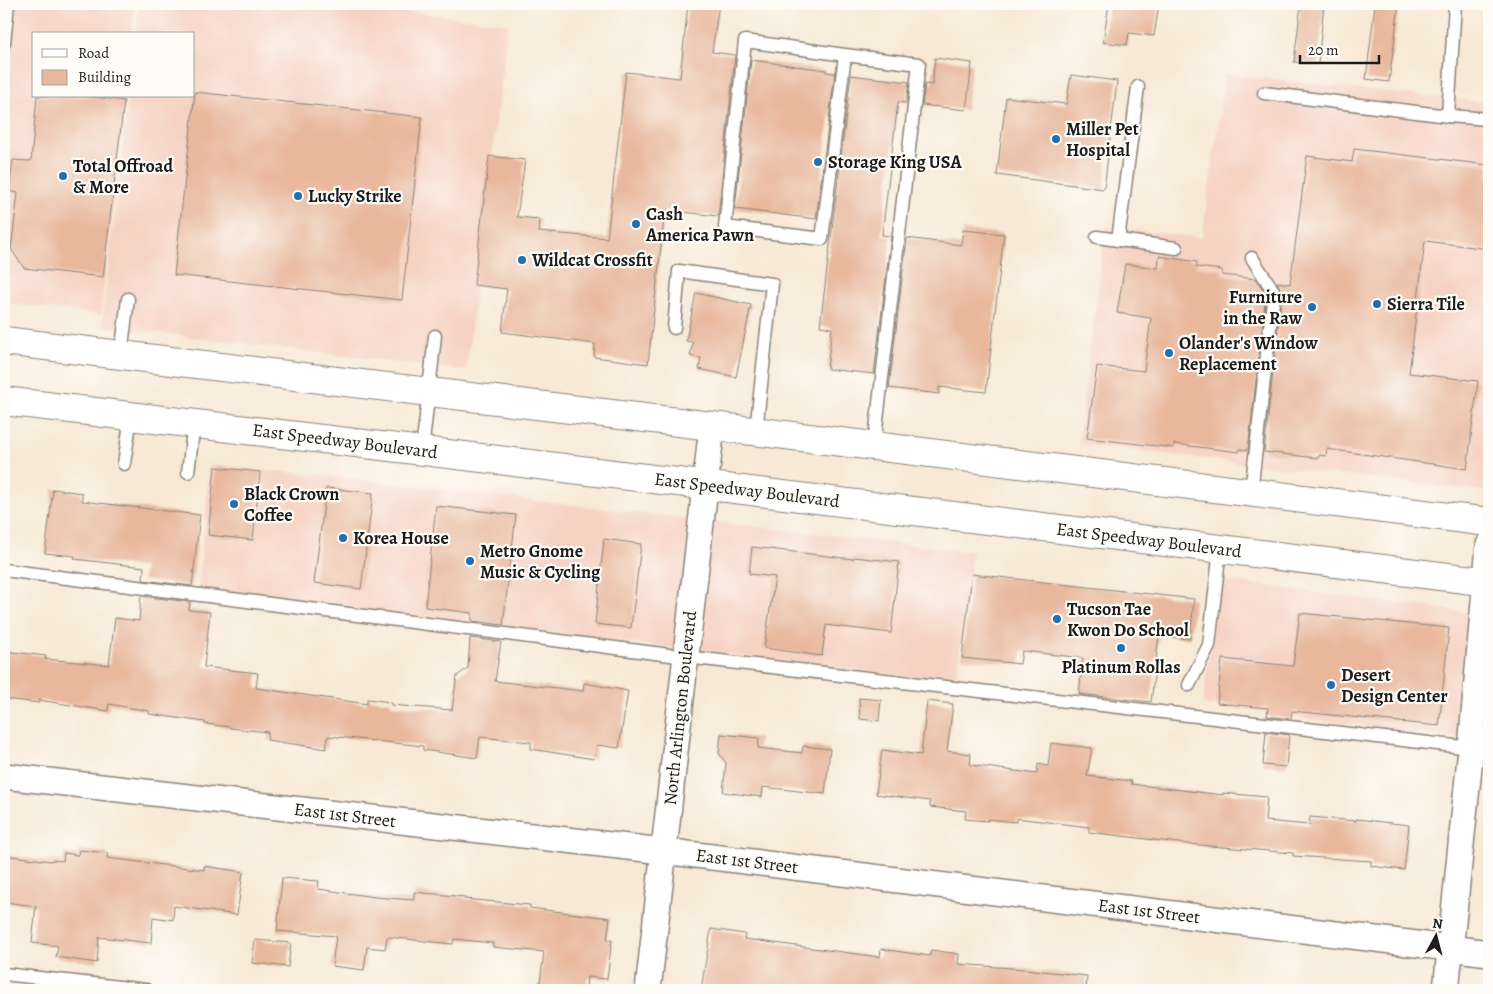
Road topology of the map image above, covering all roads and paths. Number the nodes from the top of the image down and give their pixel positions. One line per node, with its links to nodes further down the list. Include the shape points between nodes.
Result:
1 (8, 4): 3 (lane)
2 (1455, 4): 7 (lane)
3 (4, 43)
4 (845, 55): 4 (lane, via 822,239 725,228 745,41); 24 (lane, via 919,64)
5 (1138, 87): 10 (lane)
6 (1264, 93): 7 (lane)
7 (1448, 116): 8 (lane)
8 (1489, 120)
9 (1097, 237): 10 (lane)
10 (1118, 240): 11 (lane)
11 (1176, 248)
12 (1252, 258): 29 (lane, via 1274,292)
13 (128, 299): 17 (lane)
14 (674, 328): 23 (lane, via 679,271 772,284)
15 (435, 336): 18 (lane)
16 (4, 341): 17 (main road)
17 (121, 354): 18 (main road)
18 (428, 392): 22 (main road); 25 (lane)
19 (4, 400): 20 (main road, East Speedway Boulevard)
20 (131, 416): 21 (main road, East Speedway Boulevard); 26 (lane)
21 (194, 423): 25 (main road, East Speedway Boulevard); 27 (lane)
22 (712, 426): 23 (main road); 28 (street, North Arlington Boulevard)
23 (756, 431): 24 (main road)
24 (874, 446): 29 (main road)
25 (422, 451): 28 (main road, East Speedway Boulevard)
26 (124, 464)
27 (188, 472)
28 (704, 485): 32 (main road, East Speedway Boulevard); 35 (street, North Arlington Boulevard)
29 (1251, 492): 30 (main road)
30 (1489, 522)
31 (1489, 545): 34 (street)
32 (1220, 549): 34 (main road, East Speedway Boulevard); 36 (lane, via 1209,645)
33 (4, 570): 35 (lane)
34 (1488, 582): 37 (street)
35 (686, 657): 37 (lane); 39 (street, North Arlington Boulevard)
36 (1189, 685)
37 (1480, 749): 40 (street)
38 (4, 776): 39 (street, East 1st Street)
39 (663, 851): 40 (street, East 1st Street); 44 (street, North Arlington Boulevard)
40 (1451, 948): 41 (street, East 1st Street); 45 (street)
41 (1489, 953)
42 (4, 974): 43 (lane)
43 (146, 990)
44 (648, 990)
45 (1446, 990)

